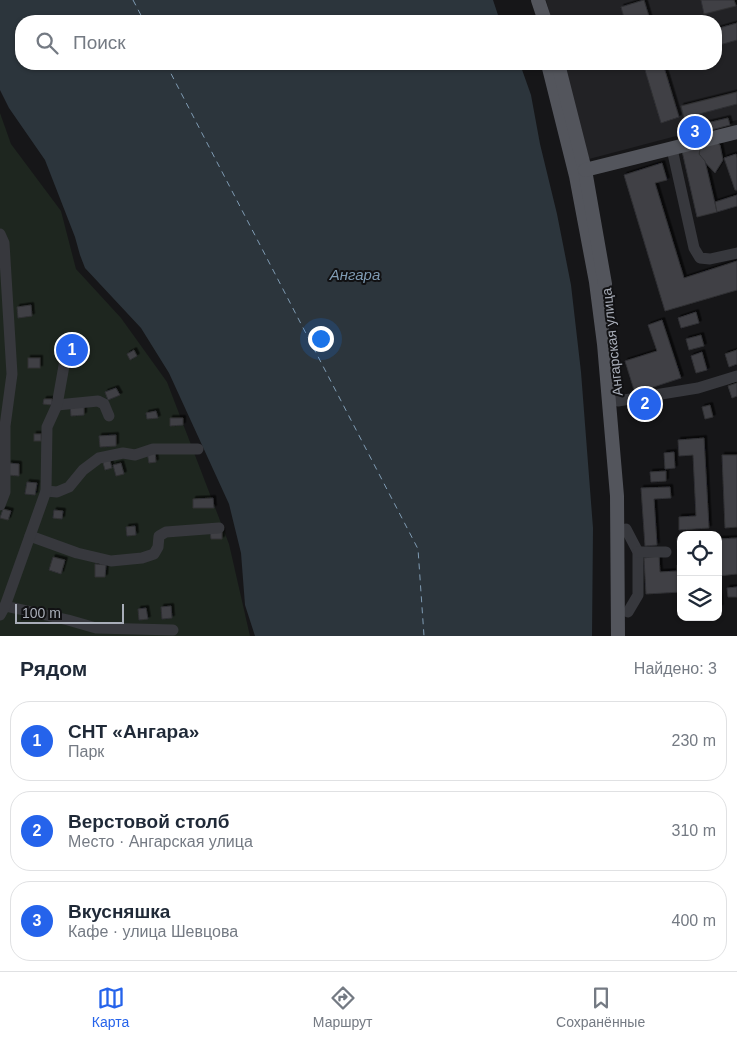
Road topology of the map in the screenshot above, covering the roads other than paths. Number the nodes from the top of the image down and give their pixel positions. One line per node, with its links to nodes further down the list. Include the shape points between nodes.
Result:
1 (529, 0): 3 (main road)
2 (538, 0): 4 (main road)
3 (533, 15)
4 (543, 15)
5 (550, 70): 9 (main road)
6 (559, 70): 9 (main road)
7 (737, 132): 8 (main road)
8 (672, 149): 9 (main road); 11 (street, via 697,255 710,259)
9 (580, 173): 14 (main road, Ангарская улица, via 605,278); 28 (main road, Ангарская улица, via 609,396 617,496)
10 (0, 234): 19 (street, via 4,242 12,374 5,426 5,492)
11 (737, 254)
12 (65, 360): 15 (street)
13 (737, 376): 14 (street, via 698,388)
14 (618, 402): 21 (main road, Ангарская улица)
15 (57, 405): 16 (street, via 98,401 104,404); 18 (street, via 47,427)
16 (109, 416)
17 (198, 449): 18 (street, via 153,450 99,458 69,487 57,492)
18 (46, 491): 22 (street)
19 (0, 505)
20 (219, 528): 22 (street, via 166,532 159,536 154,554 111,561 77,554)
21 (626, 529): 23 (street); 26 (main road, Ангарская улица)
22 (30, 536): 25 (street)
23 (638, 552): 24 (street); 26 (street, via 638,595)
24 (666, 552)
25 (2, 610): 27 (street, via 68,620 96,628)
26 (628, 612): 29 (main road, Ангарская улица)
27 (173, 630)
28 (618, 636)
29 (627, 636)

